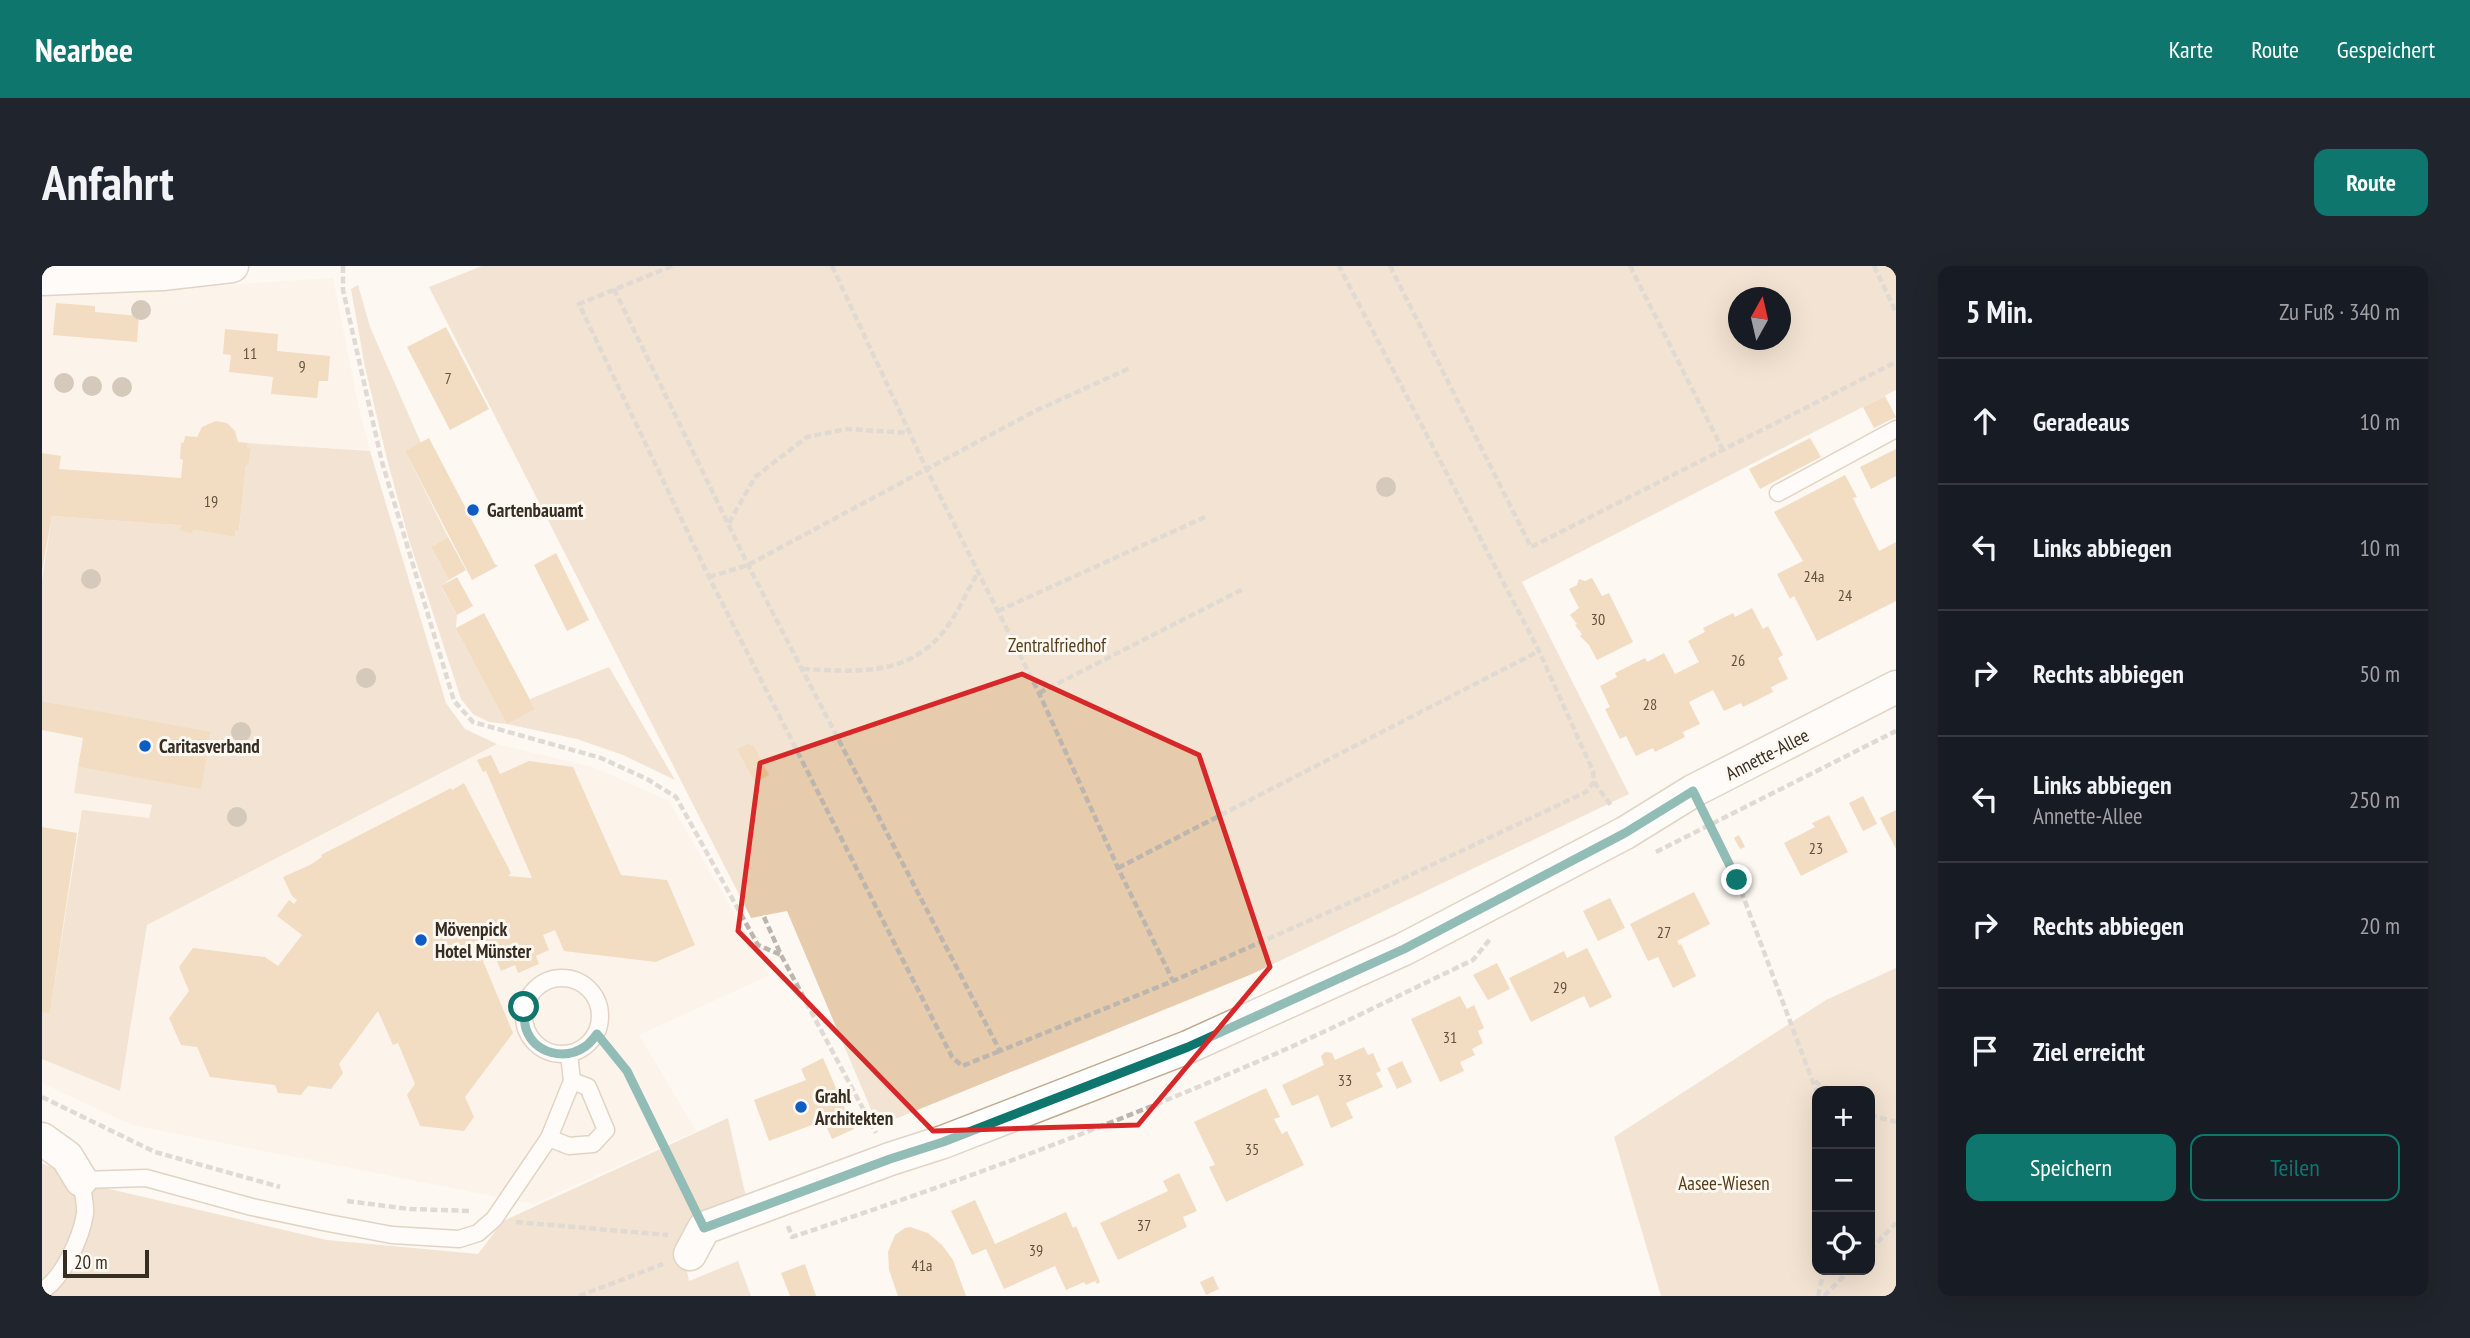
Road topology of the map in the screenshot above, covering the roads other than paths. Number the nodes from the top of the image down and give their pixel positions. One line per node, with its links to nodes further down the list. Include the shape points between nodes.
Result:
1 (232, 266): 2 (street)
2 (42, 279)
3 (1896, 429): 4 (lane)
4 (1778, 493)
5 (1896, 687): 11 (street, Annette-Allee, via 1693,791 1625,833 1404,949 1188,1047 890,1159)
6 (569, 1054): 6 (lane, via 544,1050 525,1027 524,1007 536,986 553,978 572,978 591,990 601,1012 597,1034 587,1046); 7 (lane)
7 (572, 1081): 8 (lane); 8 (lane, via 588,1087 606,1130 593,1144 569,1146)
8 (549, 1138): 10 (lane, via 494,1219 478,1233 459,1239 392,1235 251,1207 146,1178)
9 (42, 1139): 10 (street, via 67,1157)
10 (80, 1180): 12 (lane, via 85,1212 77,1241 54,1284)
11 (697, 1241)
12 (42, 1291)

